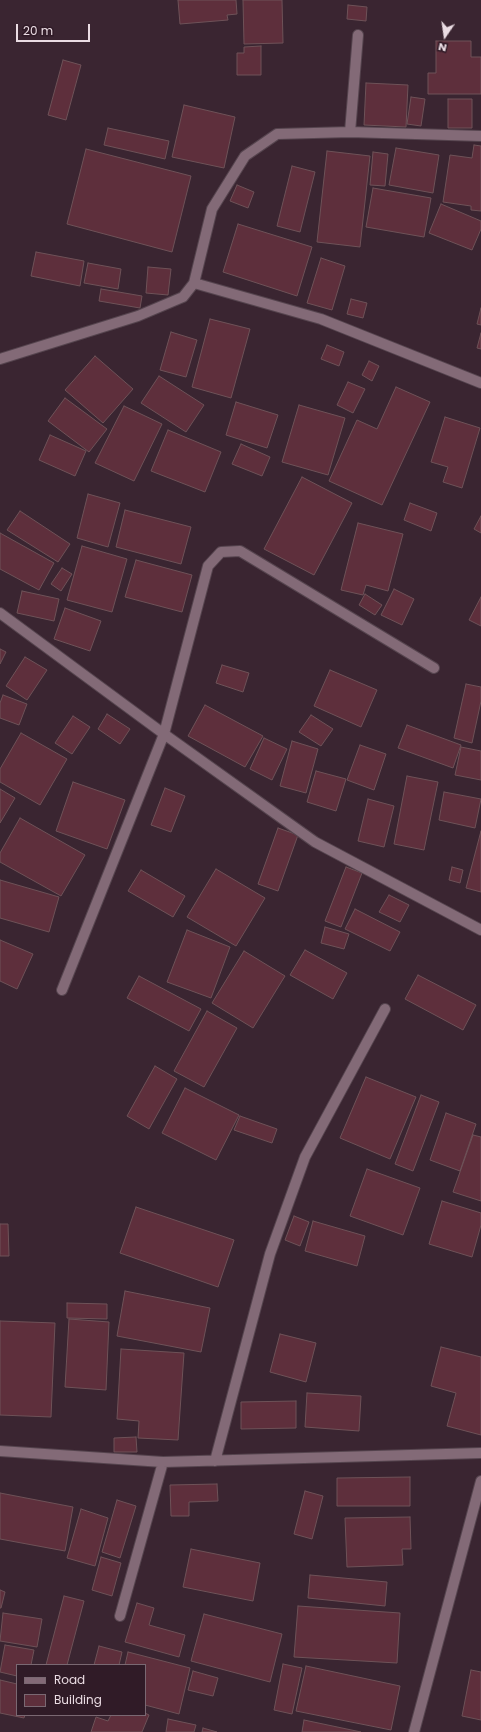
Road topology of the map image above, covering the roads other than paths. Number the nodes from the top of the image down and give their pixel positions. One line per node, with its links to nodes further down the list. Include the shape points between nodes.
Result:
1 (358, 35): 2 (street)
2 (350, 132): 3 (street); 4 (street, via 277,134 246,156 212,209)
3 (481, 136)
4 (194, 283): 5 (street, via 183,297 138,316); 6 (street, via 321,319)
5 (0, 359)
6 (481, 383)
7 (0, 613): 9 (street)
8 (434, 668): 9 (street, via 240,551 221,552 208,566)
9 (164, 734): 10 (street, via 315,842); 11 (street)
10 (481, 930)
11 (62, 990)
12 (385, 1009): 15 (street, via 304,1157 270,1254)
13 (0, 1451): 16 (street)
14 (481, 1453): 15 (street)
15 (215, 1461): 16 (street)
16 (163, 1462): 18 (street)
17 (481, 1481): 19 (street)
18 (120, 1616)
19 (414, 1732)

